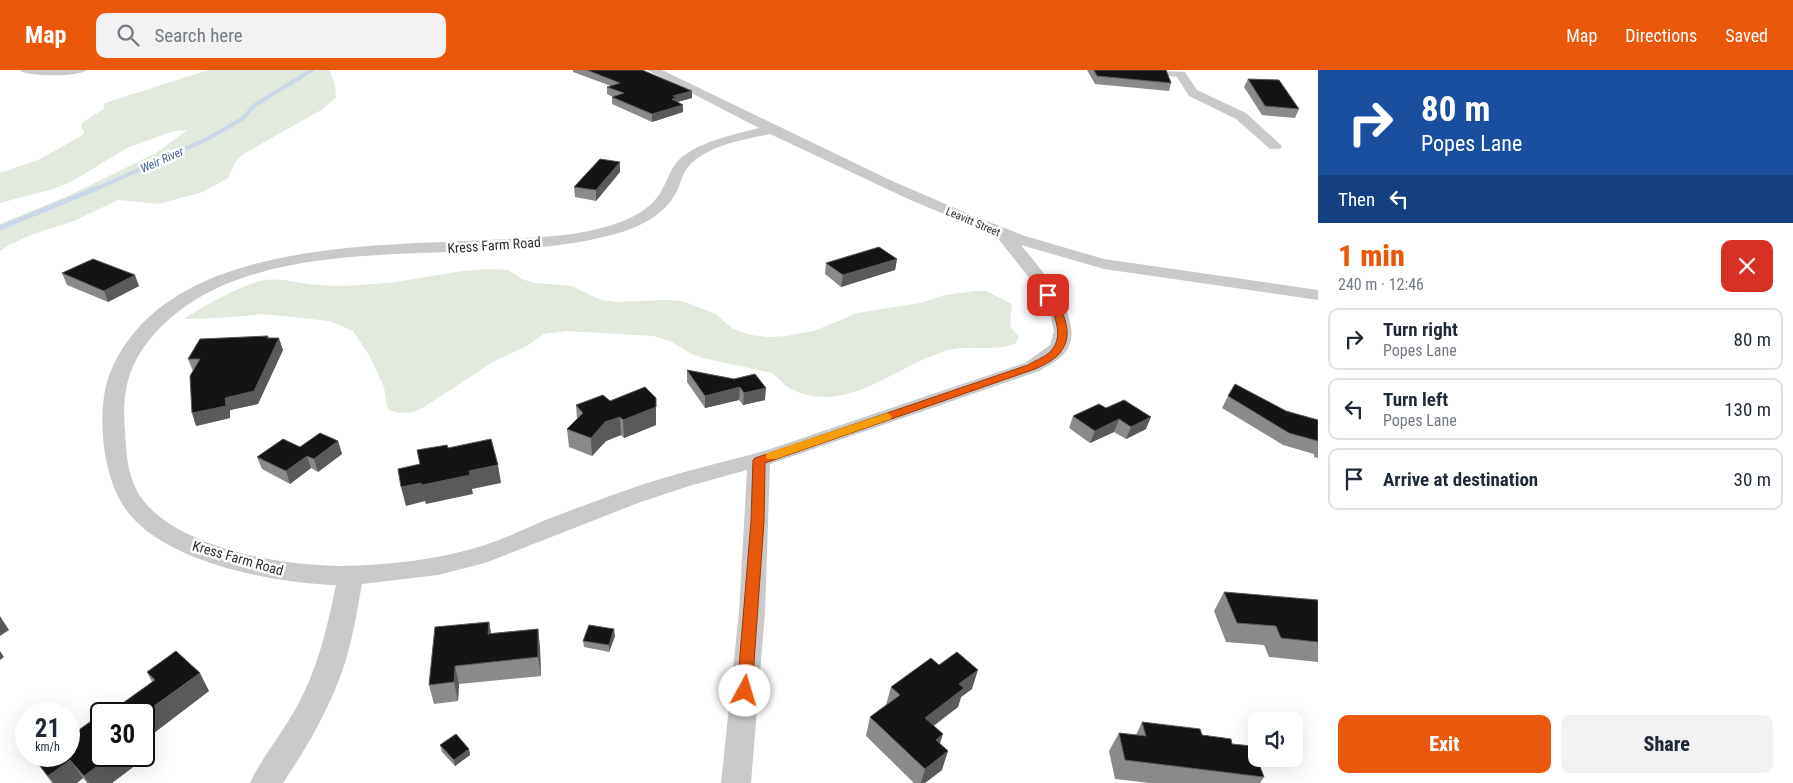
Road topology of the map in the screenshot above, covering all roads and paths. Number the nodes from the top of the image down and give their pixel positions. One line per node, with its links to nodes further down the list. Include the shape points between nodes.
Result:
1 (25, 70): 2 (street)
2 (81, 70)
3 (653, 70): 5 (street, Leavitt Street)
4 (1146, 70): 6 (street, via 1181,74 1193,93 1241,116)
5 (772, 129): 7 (street, Leavitt Street); 10 (street, Kress Farm Road, via 693,156 680,167 662,202 615,229 568,240 321,256 275,263 239,273 198,291 160,317 144,333 121,370 112,406 118,470 135,508 164,533 222,557 287,574)
6 (1275, 146)
7 (1004, 236): 8 (street, Leavitt Street, via 1104,264); 9 (street, Kress Farm Road, via 1039,278 1058,312 1063,328 1062,342 1052,355 1032,367)
8 (1318, 295)
9 (759, 460): 10 (street, Kress Farm Road, via 636,495 476,557 403,571); 12 (street, via 752,612)
10 (351, 575): 11 (street, via 327,675 308,716)
11 (265, 783)
12 (736, 783)

